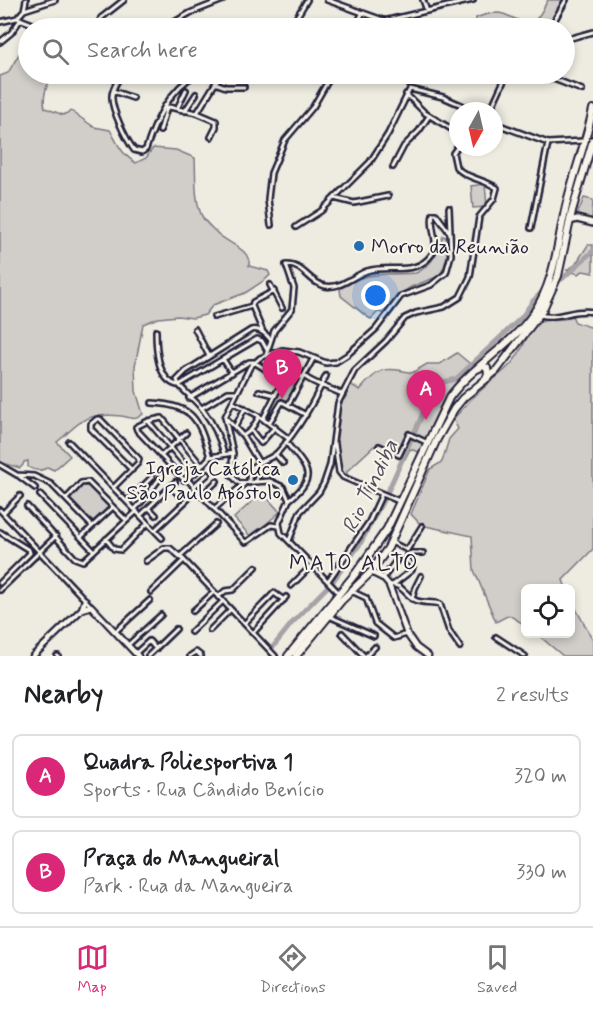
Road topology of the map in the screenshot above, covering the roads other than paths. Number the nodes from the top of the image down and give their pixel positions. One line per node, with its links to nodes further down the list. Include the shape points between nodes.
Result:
1 (26, 0): 10 (street)
2 (55, 0): 10 (street)
3 (124, 0): 15 (street)
4 (223, 0): 16 (street)
5 (307, 0): 17 (street)
6 (327, 0): 12 (street)
7 (423, 0): 11 (street)
8 (473, 0): 11 (street)
9 (566, 0): 21 (street)
10 (24, 10): 14 (street)
11 (427, 11): 20 (street)
12 (362, 14): 18 (street); 19 (street)
13 (18, 18): 23 (street)
14 (19, 18)
15 (101, 18)
16 (182, 18)
17 (296, 18)
18 (360, 18)
19 (375, 18)
20 (397, 18)
21 (557, 18)
22 (18, 20): 26 (street)
23 (0, 22)
24 (593, 32): 25 (street)
25 (575, 37)
26 (0, 42)
27 (116, 84): 37 (street)
28 (183, 84): 43 (street)
29 (214, 84): 47 (street)
30 (218, 84): 34 (street)
31 (326, 84): 63 (street, via 313,108 285,140 271,173)
32 (502, 84): 42 (street)
33 (567, 84): 36 (street)
34 (244, 87)
35 (186, 90): 44 (street)
36 (582, 90)
37 (113, 91): 40 (street); 43 (street, via 113,103 126,138 139,152 146,149 152,129)
38 (196, 93): 46 (street)
39 (406, 94): 41 (street, via 410,89 418,90); 48 (street); 59 (street, via 378,152)
40 (133, 98)
41 (455, 102)
42 (494, 102)
43 (167, 106): 44 (street); 51 (street)
44 (177, 109): 46 (street)
45 (593, 109): 54 (main road)
46 (185, 111): 47 (street)
47 (198, 112): 52 (street, via 216,122)
48 (429, 116): 50 (street); 57 (street, via 404,146)
49 (503, 126): 55 (street)
50 (449, 128)
51 (160, 131)
52 (211, 137)
53 (593, 140): 61 (main road)
54 (585, 141): 55 (street); 79 (main road, via 548,287 528,321)
55 (548, 142): 65 (street)
56 (454, 156): 95 (street, via 456,167 497,188 477,223 468,284 450,304 402,320 359,365)
57 (393, 167)
58 (388, 196): 59 (street, via 354,203)
59 (334, 198): 64 (street)
60 (449, 208): 66 (street)
61 (573, 218): 62 (main road); 72 (main road, via 558,276)
62 (593, 223)
63 (271, 225)
64 (297, 227)
65 (531, 228)
66 (449, 232): 77 (street, via 433,214 435,246 430,257 410,268 366,271 337,286 319,284 303,270 286,265 294,288 293,305); 81 (street, via 449,267 442,278 401,296 376,329 342,359 326,363)
67 (270, 285): 68 (street)
68 (274, 291): 69 (street); 70 (street)
69 (252, 306): 73 (street); 76 (street)
70 (282, 308)
71 (592, 311): 72 (street, via 554,317)
72 (540, 315): 84 (main road)
73 (214, 317)
74 (195, 329): 80 (street)
75 (156, 331): 91 (street, via 156,349 166,377)
76 (263, 332): 77 (street); 80 (street, via 251,330)
77 (270, 340): 78 (street)
78 (266, 352): 81 (street, via 291,351); 82 (street, via 257,339); 83 (street)
79 (494, 353): 84 (main road, via 493,362); 85 (main road)
80 (209, 356): 91 (street, via 182,374 177,380)
81 (313, 358): 87 (street)
82 (223, 359): 86 (street); 91 (street)
83 (255, 362): 86 (street); 89 (street); 94 (street)
84 (503, 363): 90 (main road)
85 (472, 372): 90 (main road, via 486,367); 119 (main road, via 449,398)
86 (231, 373): 97 (street)
87 (304, 376): 89 (street); 92 (street); 100 (street)
88 (326, 376): 92 (street)
89 (283, 380): 96 (street)
90 (485, 380): 179 (main road, via 463,398 444,424)
91 (179, 385): 97 (street)
92 (321, 386): 95 (street); 103 (street)
93 (259, 391): 96 (street)
94 (236, 392): 98 (street); 101 (street, via 228,392)
95 (342, 394): 116 (street)
96 (275, 395): 105 (street)
97 (189, 398): 101 (street)
98 (232, 402): 102 (street); 104 (street)
99 (152, 403): 111 (street, via 167,403 190,414)
100 (288, 405): 103 (street); 107 (street, via 281,403)
101 (202, 408): 108 (street)
102 (245, 408): 105 (street); 109 (street)
103 (306, 415): 117 (street)
104 (225, 417): 109 (street); 122 (street)
105 (261, 417): 107 (street); 112 (street)
106 (148, 421): 115 (street, via 162,418); 121 (street); 125 (street, via 137,426 137,430)
107 (269, 423): 110 (street)
108 (211, 426): 111 (street); 123 (street)
109 (235, 427): 114 (street)
110 (275, 427): 112 (street, via 261,443); 117 (street)
111 (202, 429): 126 (street)
112 (252, 430): 114 (street)
113 (186, 433): 115 (street)
114 (243, 436): 127 (street)
115 (180, 438): 121 (street); 130 (street)
116 (334, 439): 150 (street, via 341,475); 178 (street, via 324,483 300,512)
117 (288, 440): 124 (street); 155 (street, via 308,475 306,483)
118 (69, 442): 145 (street)
119 (428, 443): 120 (street, via 409,435 399,454); 157 (main road)
120 (379, 446)
121 (170, 447): 125 (street); 134 (street)
122 (233, 453): 123 (street); 143 (street, via 231,475)
123 (224, 454): 126 (street)
124 (276, 454): 127 (street); 128 (street)
125 (161, 456): 138 (street)
126 (210, 457): 130 (street)
127 (259, 461): 142 (street, via 249,473)
128 (283, 463)
129 (0, 465): 136 (street)
130 (202, 466): 134 (street)
131 (132, 470): 131 (street, via 91,429 97,419 138,458); 145 (street)
132 (166, 471): 162 (street)
133 (270, 473): 141 (street, via 260,471)
134 (193, 474): 138 (street)
135 (208, 474): 146 (street)
136 (17, 475): 147 (street); 153 (street, via 46,480)
137 (152, 477): 156 (street)
138 (186, 480): 146 (street)
139 (217, 481): 152 (street)
140 (175, 482): 144 (street)
141 (255, 482): 142 (street); 155 (street, via 275,482 283,487)
142 (249, 483): 143 (street)
143 (244, 484): 161 (street)
144 (171, 486): 148 (street); 160 (street)
145 (114, 487): 156 (street)
146 (193, 487): 152 (street)
147 (35, 488)
148 (178, 494)
149 (40, 495): 175 (street)
150 (384, 495): 157 (street); 193 (street)
151 (20, 496): 163 (street)
152 (201, 496): 161 (street)
153 (66, 499): 159 (street, via 87,481); 169 (street)
154 (188, 499): 172 (street)
155 (289, 500): 170 (street)
156 (128, 501): 162 (street)
157 (400, 502): 199 (main road, via 387,529)
158 (27, 506): 174 (street)
159 (113, 507): 166 (street); 169 (street)
160 (148, 508): 164 (street); 165 (street)
161 (214, 509): 170 (street, via 245,542 267,526)
162 (136, 510): 164 (street); 166 (street)
163 (2, 512): 180 (street)
164 (141, 515): 167 (street)
165 (156, 515)
166 (126, 520): 177 (street)
167 (148, 523): 172 (street); 177 (street, via 121,549 114,549)
168 (216, 524): 183 (street)
169 (92, 526): 175 (street)
170 (278, 526): 178 (street)
171 (422, 526): 179 (street, via 407,550)
172 (155, 530): 176 (street)
173 (0, 532): 192 (street, via 30,553)
174 (56, 536): 180 (street); 181 (street, via 80,561)
175 (81, 537): 181 (street)
176 (162, 537)
177 (106, 539): 181 (street)
178 (289, 541): 187 (street)
179 (391, 542): 189 (main road)
180 (40, 551): 196 (street); 203 (street)
181 (94, 551)
182 (423, 553): 194 (street, via 407,555 412,570)
183 (180, 555): 184 (street); 186 (street, via 167,547)
184 (184, 560): 197 (street); 198 (street)
185 (398, 560): 191 (street)
186 (146, 561)
187 (312, 565): 193 (street); 195 (street)
188 (256, 567): 201 (street, via 232,590)
189 (371, 572): 191 (street); 200 (main road)
190 (422, 576): 202 (street)
191 (383, 578): 194 (street)
192 (0, 583)
193 (330, 583): 199 (street)
194 (392, 584): 202 (street); 219 (street)
195 (291, 586)
196 (0, 590)
197 (151, 592)
198 (213, 592): 201 (street); 209 (street)
199 (339, 593): 200 (street); 233 (main road)
200 (349, 594): 211 (main road); 219 (street, via 366,598 375,623 392,636)
201 (218, 597): 205 (street)
202 (412, 599): 224 (street, via 440,604 449,631)
203 (86, 600): 206 (street); 207 (street)
204 (150, 600): 215 (street)
205 (222, 602): 208 (street); 216 (street)
206 (91, 606): 207 (street); 215 (street)
207 (82, 609): 228 (street)
208 (230, 610): 212 (street); 214 (street)
209 (193, 611)
210 (161, 615): 222 (street)
211 (329, 616): 220 (street); 234 (main road)
212 (244, 624): 217 (street); 217 (street, via 274,593 285,599)
213 (177, 630): 225 (street)
214 (210, 630)
215 (116, 631): 222 (street)
216 (190, 632)
217 (253, 633): 232 (street)
218 (342, 633): 235 (street)
219 (407, 634): 226 (street)
220 (374, 636)
221 (496, 637): 237 (street)
222 (128, 645): 227 (street)
223 (375, 647): 235 (street)
224 (460, 647)
225 (156, 648): 227 (street, via 149,641); 229 (street)
226 (420, 654): 236 (street)
227 (136, 655)
228 (33, 656)
229 (148, 656)
230 (190, 656): 231 (street, via 197,652)
231 (201, 656)
232 (275, 656)
233 (288, 656)
234 (296, 656)
235 (365, 656)
236 (428, 656)
237 (525, 656)

